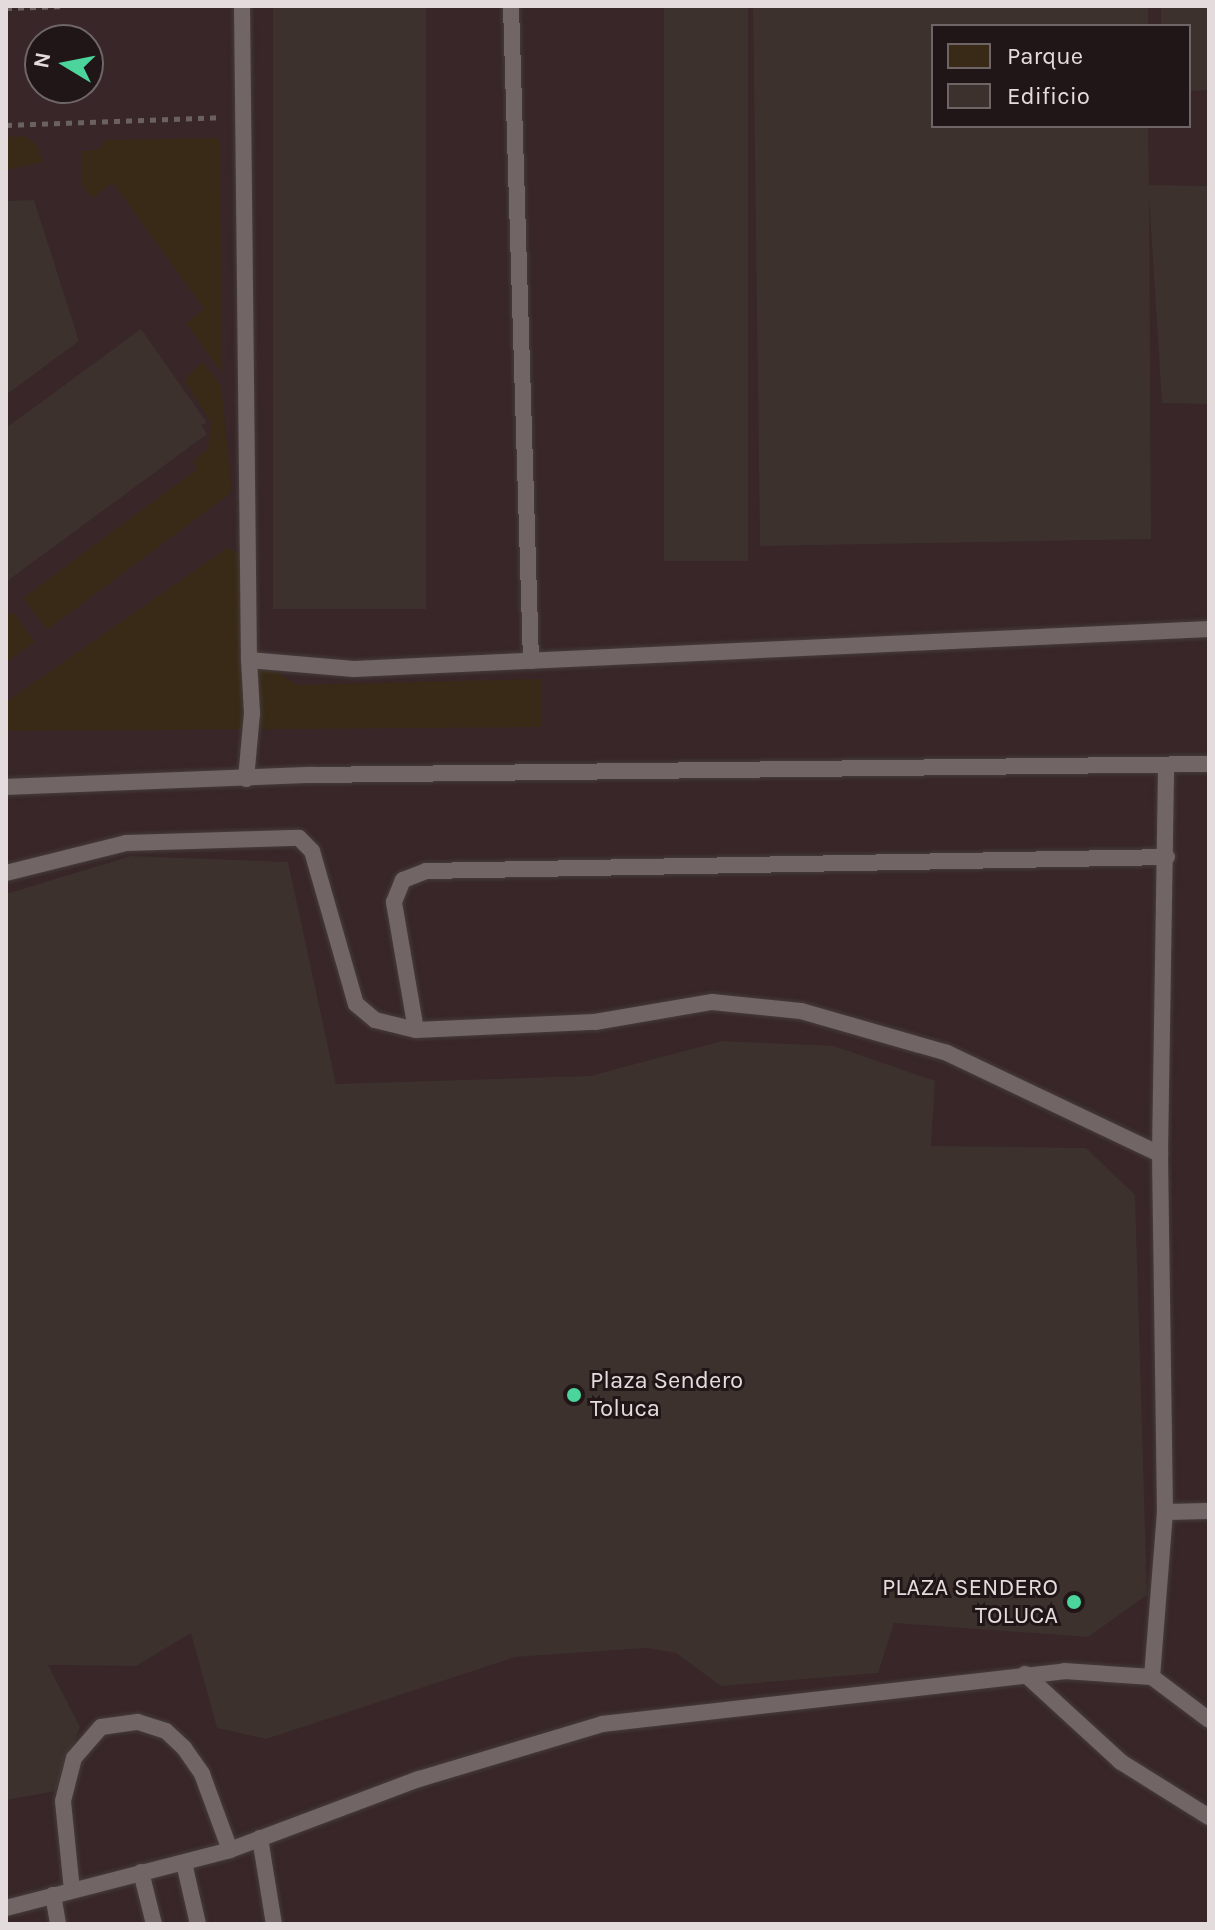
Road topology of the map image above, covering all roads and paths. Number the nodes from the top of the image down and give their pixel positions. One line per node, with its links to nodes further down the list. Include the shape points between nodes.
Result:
1 (66, 6): 4 (path)
2 (242, 6): 8 (lane)
3 (511, 6): 9 (lane)
4 (6, 8)
5 (234, 117): 6 (path)
6 (6, 125)
7 (1209, 629): 9 (lane)
8 (249, 660): 9 (lane, via 339,669); 12 (lane, via 252,713)
9 (531, 661)
10 (1209, 764): 11 (lane)
11 (1166, 765): 12 (lane); 14 (lane)
12 (246, 779): 13 (lane)
13 (6, 787)
14 (1167, 857): 16 (lane, via 426,871 403,880 394,902); 17 (lane)
15 (6, 873): 16 (lane, via 126,843 299,838 312,851 356,1004 375,1020)
16 (416, 1030): 17 (lane, via 595,1022 712,1002 801,1011 947,1053)
17 (1160, 1154): 19 (lane)
18 (1209, 1511): 19 (lane)
19 (1165, 1512): 21 (lane)
20 (1025, 1674): 21 (lane); 23 (lane, via 1121,1762); 24 (lane, via 602,1724 419,1779)
21 (1152, 1677): 22 (lane)
22 (1209, 1720)
23 (1209, 1817)
24 (260, 1838): 25 (lane); 35 (lane)
25 (230, 1850): 26 (lane); 28 (lane, via 202,1774 184,1748 166,1731 138,1722 101,1727 74,1758 63,1801)
26 (184, 1863): 27 (lane); 34 (lane)
27 (141, 1872): 28 (lane); 33 (lane)
28 (72, 1890): 29 (lane)
29 (53, 1895): 30 (lane); 32 (lane)
30 (6, 1908): 31 (lane)
31 (8, 1924)
32 (58, 1924)
33 (154, 1924)
34 (198, 1924)
35 (274, 1924)

